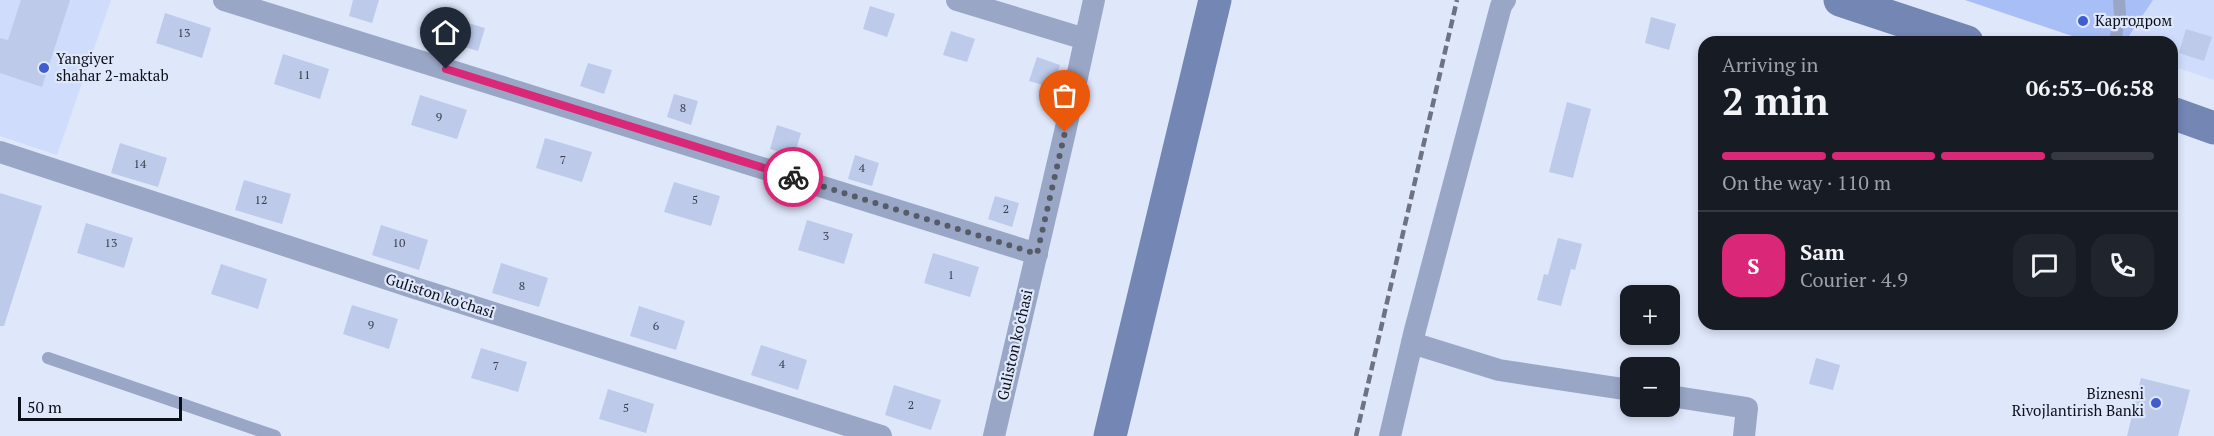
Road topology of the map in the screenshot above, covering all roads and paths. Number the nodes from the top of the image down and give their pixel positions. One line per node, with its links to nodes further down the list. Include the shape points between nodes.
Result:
1 (224, 0): 14 (street)
2 (957, 0): 10 (street)
3 (1094, 0): 10 (street, Guliston ko'chasi)
4 (1215, 0): 22 (main road)
5 (1505, 0): 15 (street)
6 (1840, 0): 8 (main road)
7 (2119, 0): 9 (lane)
8 (1949, 36)
9 (2116, 36)
10 (1085, 39): 14 (street, Guliston ko'chasi)
11 (2178, 115): 12 (main road)
12 (2214, 128)
13 (0, 152): 20 (street, Guliston ko'chasi)
14 (1037, 254): 21 (street, Guliston ko'chasi)
15 (1412, 343): 17 (street, via 1499,370); 23 (street)
16 (48, 358): 19 (lane)
17 (1620, 388)
18 (1680, 398): 24 (street, via 1747,408)
19 (275, 436)
20 (881, 436)
21 (994, 436)
22 (1110, 436)
23 (1390, 436)
24 (1744, 436)

